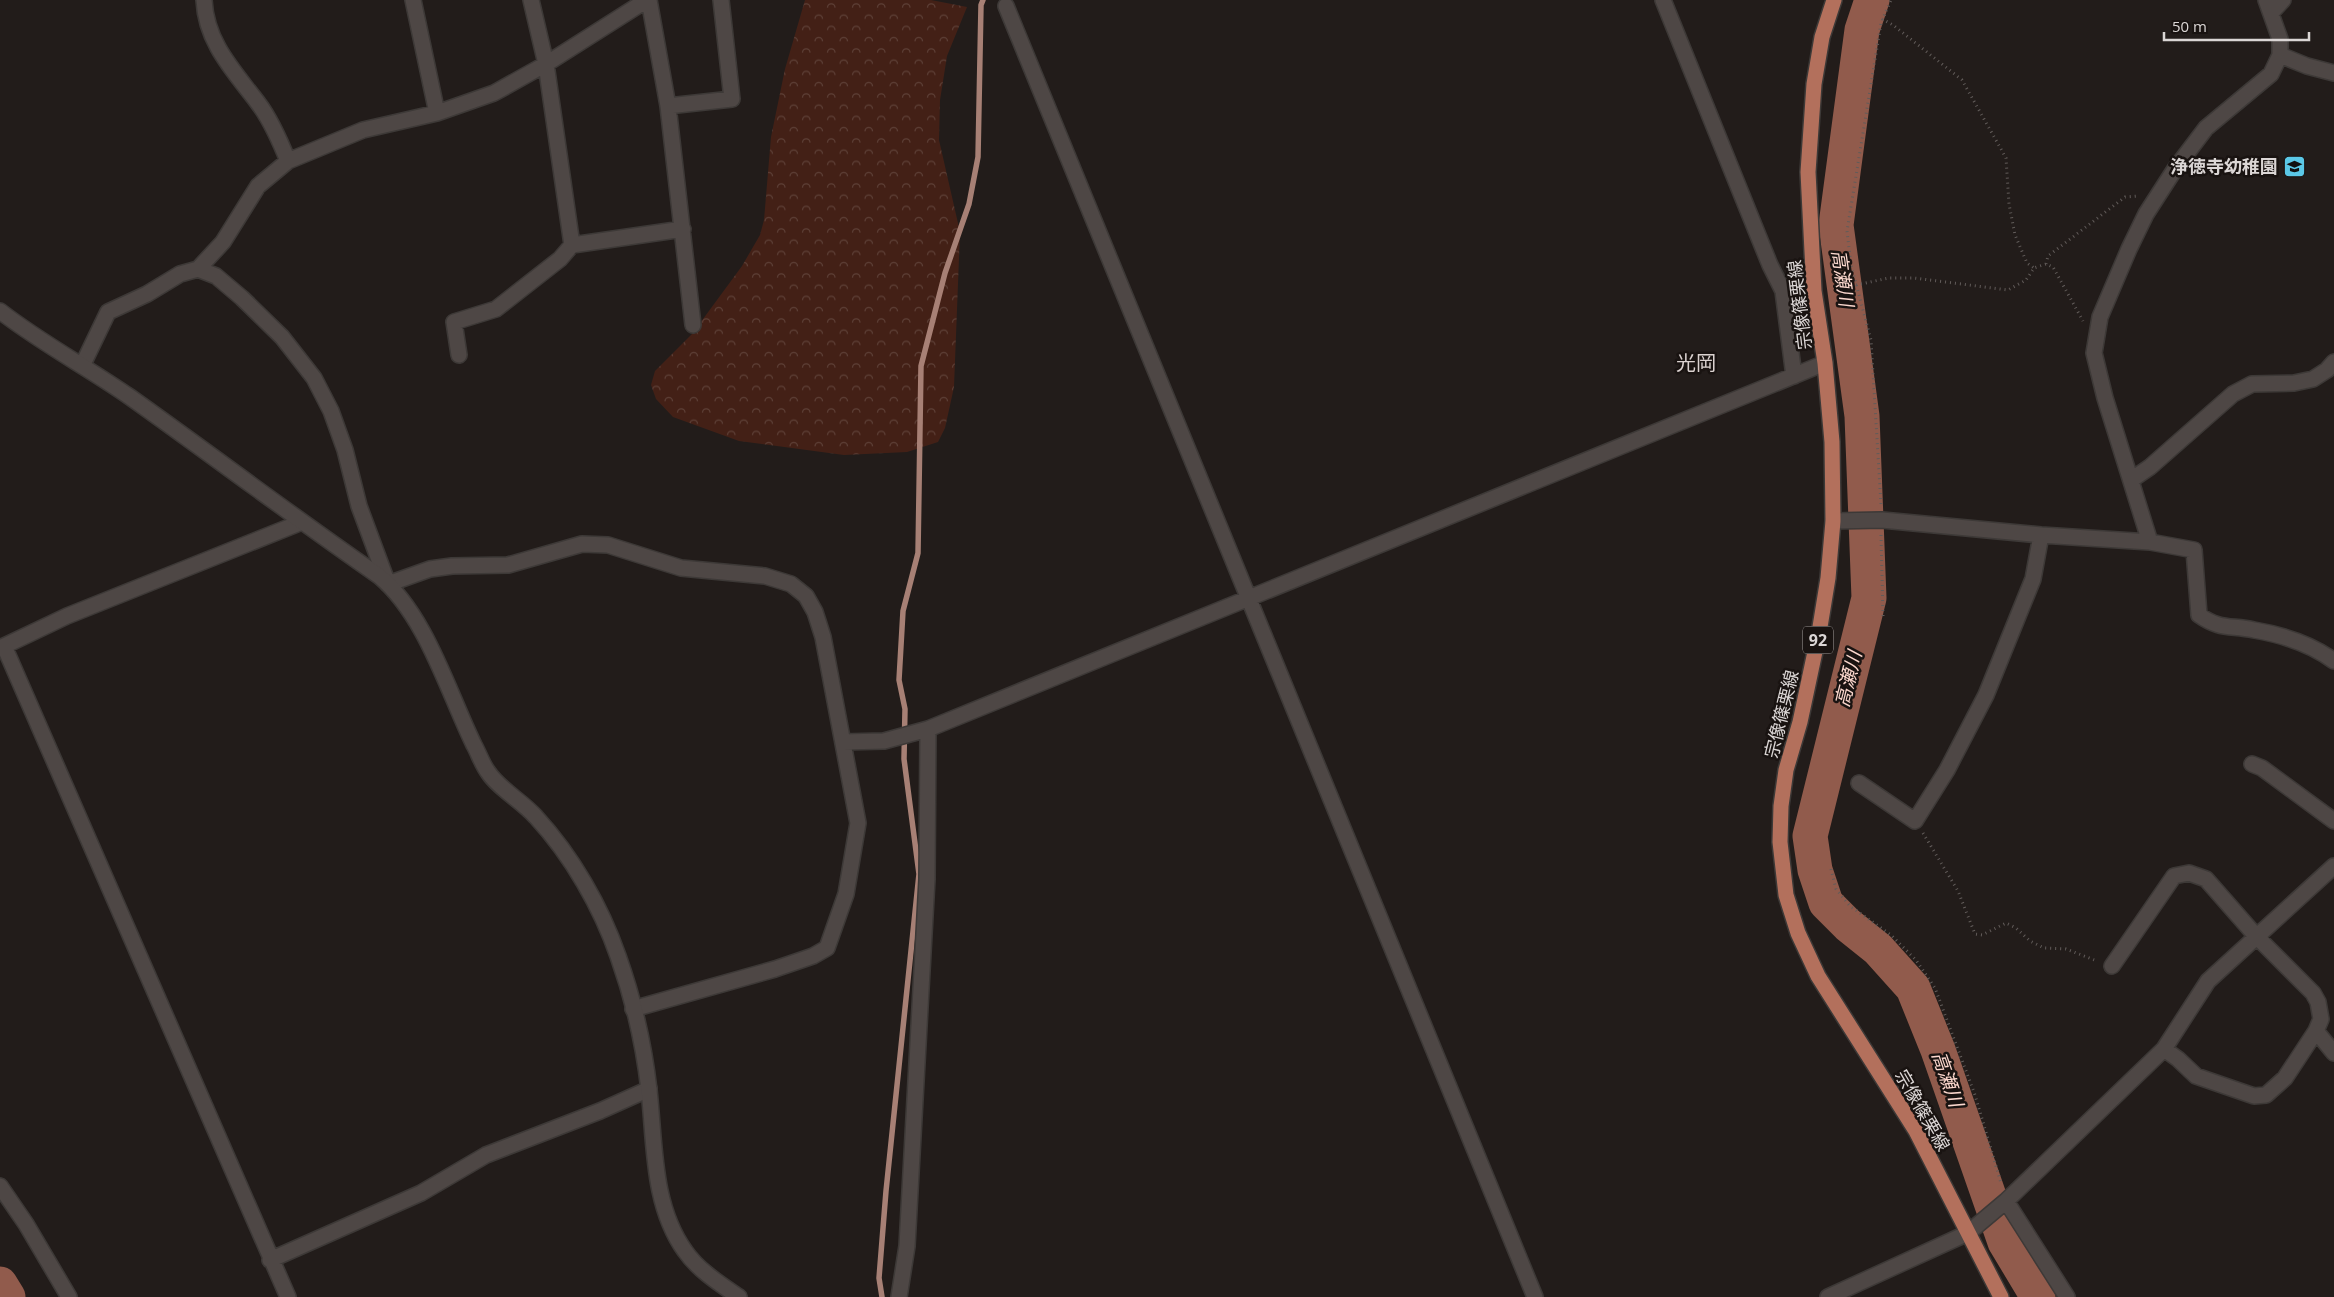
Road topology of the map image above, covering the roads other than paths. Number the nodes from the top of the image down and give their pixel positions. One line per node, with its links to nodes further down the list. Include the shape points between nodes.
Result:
1 (204, 0): 16 (street, via 212,36 224,60 259,104)
2 (413, 0): 15 (street)
3 (531, 0): 12 (street)
4 (648, 0): 12 (street); 14 (street)
5 (721, 0): 14 (street, via 732,99)
6 (1662, 0): 26 (street, via 1783,291)
7 (1834, 0): 24 (main road, 宗像篠栗線 / 92, via 1822,37 1814,84 1808,172 1814,290)
8 (2283, 0): 10 (street)
9 (1006, 6): 33 (street)
10 (2269, 6): 11 (street, via 2280,39)
11 (2280, 54): 13 (street); 27 (street, via 2271,74 2206,128 2175,169 2129,249 2100,317 2094,353)
12 (546, 64): 15 (street, via 494,93); 18 (street)
13 (2334, 73)
14 (668, 106): 17 (street)
15 (437, 113): 16 (street, via 363,130)
16 (288, 161): 19 (street, via 258,186 223,242)
17 (683, 229): 18 (street); 21 (street)
18 (572, 245): 22 (street, via 560,259 496,309 454,322)
19 (198, 269): 25 (street, via 180,274 108,312); 32 (street, via 216,276 242,298 282,337 314,378 331,411 359,506)
20 (0, 311): 25 (street, via 34,337)
21 (693, 325)
22 (459, 355)
23 (2334, 362): 27 (street, via 2313,379 2252,384 2233,394)
24 (1825, 363): 26 (street); 28 (main road, 宗像篠栗線 / 92, via 1832,442)
25 (82, 364): 29 (street)
26 (1794, 376): 33 (street)
27 (2131, 480): 31 (street)
28 (1833, 521): 30 (street, via 1882,520); 51 (main road, 宗像篠栗線 / 92, via 1819,633 1786,770 1781,806 1780,842 1786,895 1798,933 1818,976 1916,1131)
29 (302, 522): 32 (street); 34 (street, via 67,616)
30 (2041, 535): 31 (street); 39 (street, via 2033,579 1986,695 1947,770 1915,822)
31 (2150, 542): 35 (street, via 2194,550 2199,615 2213,625 2253,629 2290,638 2319,650)
32 (388, 584): 37 (street, via 430,569 508,565 582,544 608,546 681,568 765,576 791,584 806,596 815,612 823,637); 44 (street, via 405,604 429,645 488,773 536,817 571,862 600,912)
33 (1248, 598): 36 (street); 57 (street)
34 (2, 647): 52 (street)
35 (2334, 661)
36 (928, 729): 37 (street, via 884,741); 56 (street, via 927,878 907,1246)
37 (842, 742): 44 (street, via 858,823 846,894 826,948 775,969)
38 (2252, 764): 40 (street)
39 (1858, 783)
40 (2334, 821)
41 (2334, 866): 42 (street)
42 (2256, 936): 43 (street, via 2206,879 2189,873 2174,876); 45 (street, via 2314,993 2321,1019); 46 (street, via 2208,981)
43 (2112, 966)
44 (634, 1009): 48 (street)
45 (2316, 1031): 46 (street, via 2285,1078 2266,1095 2254,1096 2196,1076); 47 (street)
46 (2164, 1049): 50 (street)
47 (2334, 1053)
48 (649, 1088): 52 (street, via 600,1111 486,1155 420,1193); 55 (street, via 657,1177 666,1214 685,1252 711,1277)
49 (0, 1186): 53 (street)
50 (2003, 1203): 51 (street); 60 (street)
51 (1968, 1233): 58 (street); 59 (main road, 宗像篠栗線 / 92)
52 (270, 1260): 54 (street)
53 (69, 1297)
54 (288, 1297)
55 (739, 1297)
56 (899, 1297)
57 (1535, 1297)
58 (1828, 1297)
59 (2000, 1297)
60 (2067, 1297)

